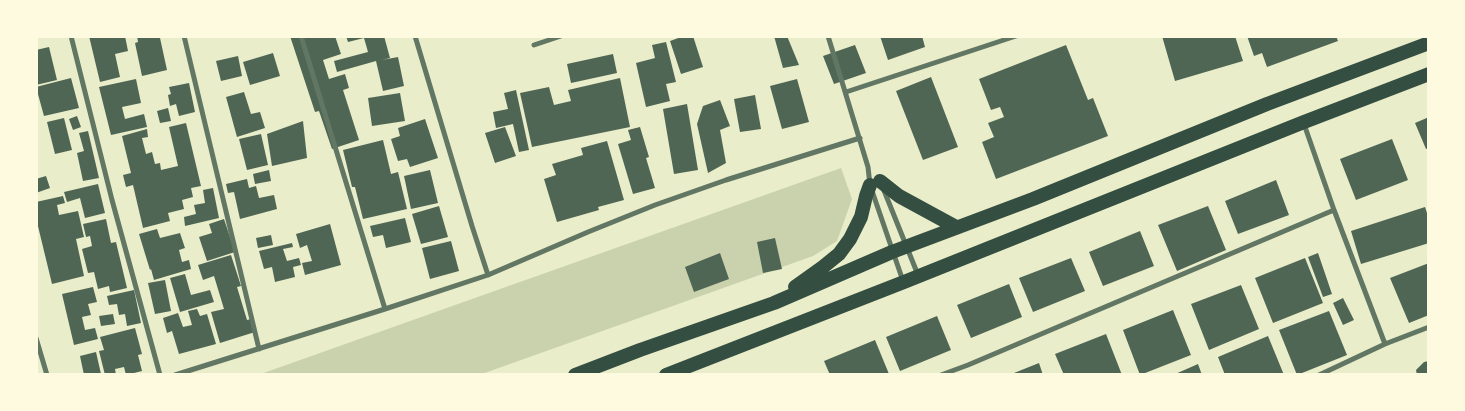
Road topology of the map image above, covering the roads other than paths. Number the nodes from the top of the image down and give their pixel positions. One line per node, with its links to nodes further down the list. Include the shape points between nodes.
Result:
1 (71, 36): 31 (street)
2 (184, 36): 29 (street)
3 (301, 36): 25 (street)
4 (415, 36): 21 (street)
5 (561, 36): 10 (street)
6 (828, 36): 12 (street)
7 (1016, 36): 8 (street)
8 (1006, 38): 12 (street)
9 (1429, 43): 18 (highway)
10 (534, 45)
11 (1429, 74): 13 (highway)
12 (846, 92): 14 (street)
13 (1304, 122): 17 (street); 22 (highway)
14 (860, 138): 15 (street); 21 (street, via 656,205)
15 (868, 167): 16 (street); 16 (street)
16 (875, 183): 18 (highway); 19 (street); 20 (street); 24 (highway, via 866,196 861,217 850,239 839,254)
17 (1334, 210): 28 (street); 35 (street)
18 (956, 228): 19 (highway)
19 (906, 247): 20 (highway); 22 (street)
20 (892, 252): 23 (street); 24 (highway)
21 (488, 275): 25 (street)
22 (918, 276): 23 (highway)
23 (904, 282): 34 (highway)
24 (774, 302): 33 (highway)
25 (385, 309): 29 (street)
26 (1429, 327): 28 (street)
27 (36, 338): 30 (street)
28 (1385, 344): 36 (street)
29 (259, 349): 32 (street)
30 (47, 375)
31 (160, 375)
32 (175, 375)
33 (575, 375)
34 (666, 375)
35 (941, 375)
36 (1319, 375)

